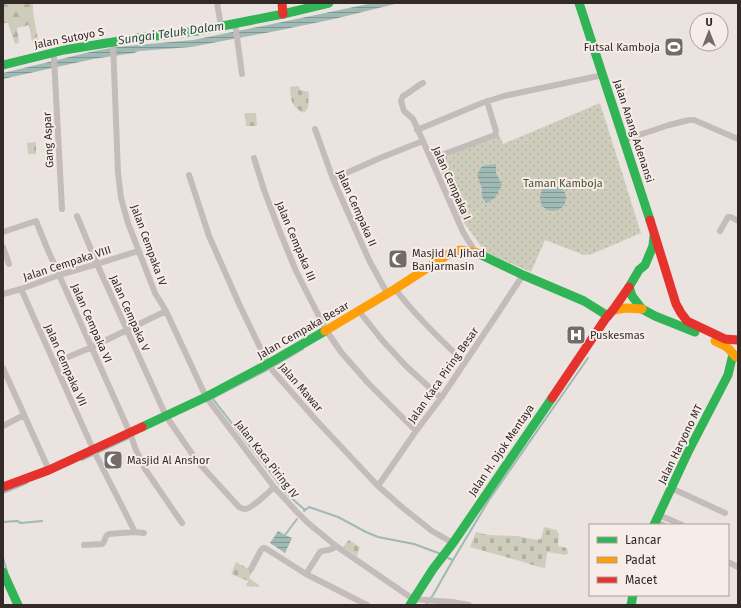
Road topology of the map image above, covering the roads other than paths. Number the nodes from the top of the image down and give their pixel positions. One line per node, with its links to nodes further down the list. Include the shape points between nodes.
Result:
1 (217, 3): 6 (street)
2 (282, 3): 5 (main road)
3 (329, 3): 5 (main road, Jalan Sutoyo S)
4 (579, 3): 12 (main road, Jalan Anang Adenansi)
5 (283, 14): 7 (main road, Jalan Sutoyo S)
6 (221, 26): 7 (main road, Jalan Sutoyo S); 8 (main road, Jalan Sutoyo S)
7 (235, 26): 11 (street)
8 (113, 44): 9 (main road, Jalan Sutoyo S, via 86,46); 31 (street, Jalan Cempaka IV, via 121,198)
9 (54, 55): 10 (main road, Jalan Sutoyo S); 24 (street, Gang Aspar)
10 (3, 65)
11 (242, 74)
12 (603, 75): 14 (street); 18 (main road, Jalan Anang Adenansi)
13 (423, 83): 16 (street, Jalan Cempaka I, via 402,96 401,102)
14 (487, 102): 16 (street); 21 (street, via 496,135)
15 (315, 129): 23 (street, Jalan Cempaka II)
16 (417, 130): 19 (street, Jalan Cempaka I)
17 (738, 139): 18 (street, via 689,120)
18 (624, 140): 29 (main road, Jalan Anang Adenansi)
19 (424, 141): 21 (street, Jalan Cempaka I); 23 (street)
20 (254, 158): 50 (street, Jalan Cempaka III, via 296,271)
21 (431, 159): 32 (street, Jalan Cempaka I, via 462,231)
22 (190, 175): 57 (street, Jalan Mawar, via 209,236)
23 (333, 179): 41 (street, Jalan Cempaka II, via 369,260)
24 (62, 209)
25 (77, 216): 34 (street, Jalan Cempaka V)
26 (738, 221): 27 (street, via 728,217)
27 (720, 231)
28 (3, 232): 37 (street, Jalan Cempaka VI, via 36,221)
29 (654, 235): 35 (main road, via 653,246); 36 (main road, Jalan Anang Adenansi)
30 (3, 247): 33 (street)
31 (138, 251): 34 (street, Jalan Cempaka VIII); 45 (street, Jalan Cempaka IV, via 155,293)
32 (476, 253): 38 (main road, Jalan Cempaka Besar); 41 (main road, Jalan Cempaka Besar, via 460,250 452,252)
33 (8, 264)
34 (97, 264): 37 (street, Jalan Cempaka VIII); 49 (street, Jalan Cempaka V)
35 (645, 265): 36 (main road); 39 (main road)
36 (664, 267): 43 (main road)
37 (59, 275): 40 (street, Jalan Cempaka VIII); 52 (street, Jalan Cempaka VI)
38 (523, 275): 47 (main road, Jalan Cempaka Besar); 54 (street, Jalan Kaca Piring Besar)
39 (629, 287): 44 (main road); 47 (main road, Jalan H. Djok Mentaya)
40 (21, 289): 42 (street, Jalan Cempaka VIII); 55 (street, Jalan Cempaka VII)
41 (391, 291): 46 (main road, Jalan Cempaka Besar); 54 (street, Jalan Cempaka II)
42 (3, 294)
43 (675, 304): 48 (main road, via 664,313); 51 (main road, via 687,321 725,339)
44 (642, 309): 47 (main road, via 626,308); 48 (main road)
45 (166, 311): 49 (street); 61 (street, Jalan Cempaka IV)
46 (359, 311): 50 (main road, Jalan Cempaka Besar); 60 (street, via 406,366)
47 (611, 313): 79 (main road, Jalan H. Djok Mentaya)
48 (655, 316): 53 (main road, via 723,345)
49 (127, 330): 52 (street); 63 (street, Jalan Cempaka V)
50 (326, 330): 57 (main road, Jalan Cempaka Besar); 65 (street, Jalan Cempaka III, via 368,383)
51 (738, 340)
52 (92, 347): 55 (street); 66 (street, Jalan Cempaka VI)
53 (736, 356): 59 (main road, Jalan Haryono MT)
54 (464, 362): 60 (street, Jalan Kaca Piring Besar)
55 (54, 363): 67 (street, Jalan Cempaka VII)
56 (738, 365): 59 (main road, Jalan Haryono MT)
57 (270, 367): 61 (main road, Jalan Cempaka Besar); 69 (street, Jalan Mawar)
58 (3, 368): 62 (street)
59 (728, 375): 72 (main road, Jalan Haryono MT)
60 (441, 398): 65 (street, Jalan Kaca Piring Besar)
61 (208, 400): 63 (main road, Jalan Cempaka Besar); 71 (street, Jalan Kaca Piring IV)
62 (24, 415): 64 (street); 68 (street)
63 (168, 420): 66 (main road, Jalan Cempaka Besar); 71 (street, Jalan Cempaka V, via 197,461 239,507 248,508)
64 (3, 426)
65 (416, 431): 69 (street, Jalan Kaca Piring Besar)
66 (130, 433): 67 (main road, Jalan Cempaka Besar); 75 (street, Jalan Cempaka VI, via 145,469)
67 (93, 449): 68 (main road, Jalan Cempaka Besar); 77 (street, Jalan Cempaka VII)
68 (49, 470): 70 (main road, Jalan Cempaka Besar)
69 (378, 486): 79 (street, Jalan Mawar, via 432,531)
70 (3, 487)
71 (274, 488): 81 (street, Jalan Kaca Piring IV, via 308,523)
72 (671, 488): 73 (street); 74 (main road, Jalan Haryono MT)
73 (725, 513)
74 (658, 522): 76 (street)
75 (182, 524)
76 (674, 524)
77 (135, 532): 78 (street); 80 (street, via 109,534 102,544)
78 (144, 533)
79 (453, 543): 87 (main road, Jalan H. Djok Mentaya)
80 (84, 545)
81 (336, 546): 86 (street, via 320,552); 87 (street, Jalan Kaca Piring IV)
82 (729, 562): 83 (street)
83 (738, 567)
84 (251, 569): 86 (street, via 261,550 265,548)
85 (3, 572): 88 (main road)
86 (306, 574): 89 (street)
87 (411, 602): 90 (street, via 426,600)
88 (18, 605)
89 (367, 605)
90 (469, 605)

